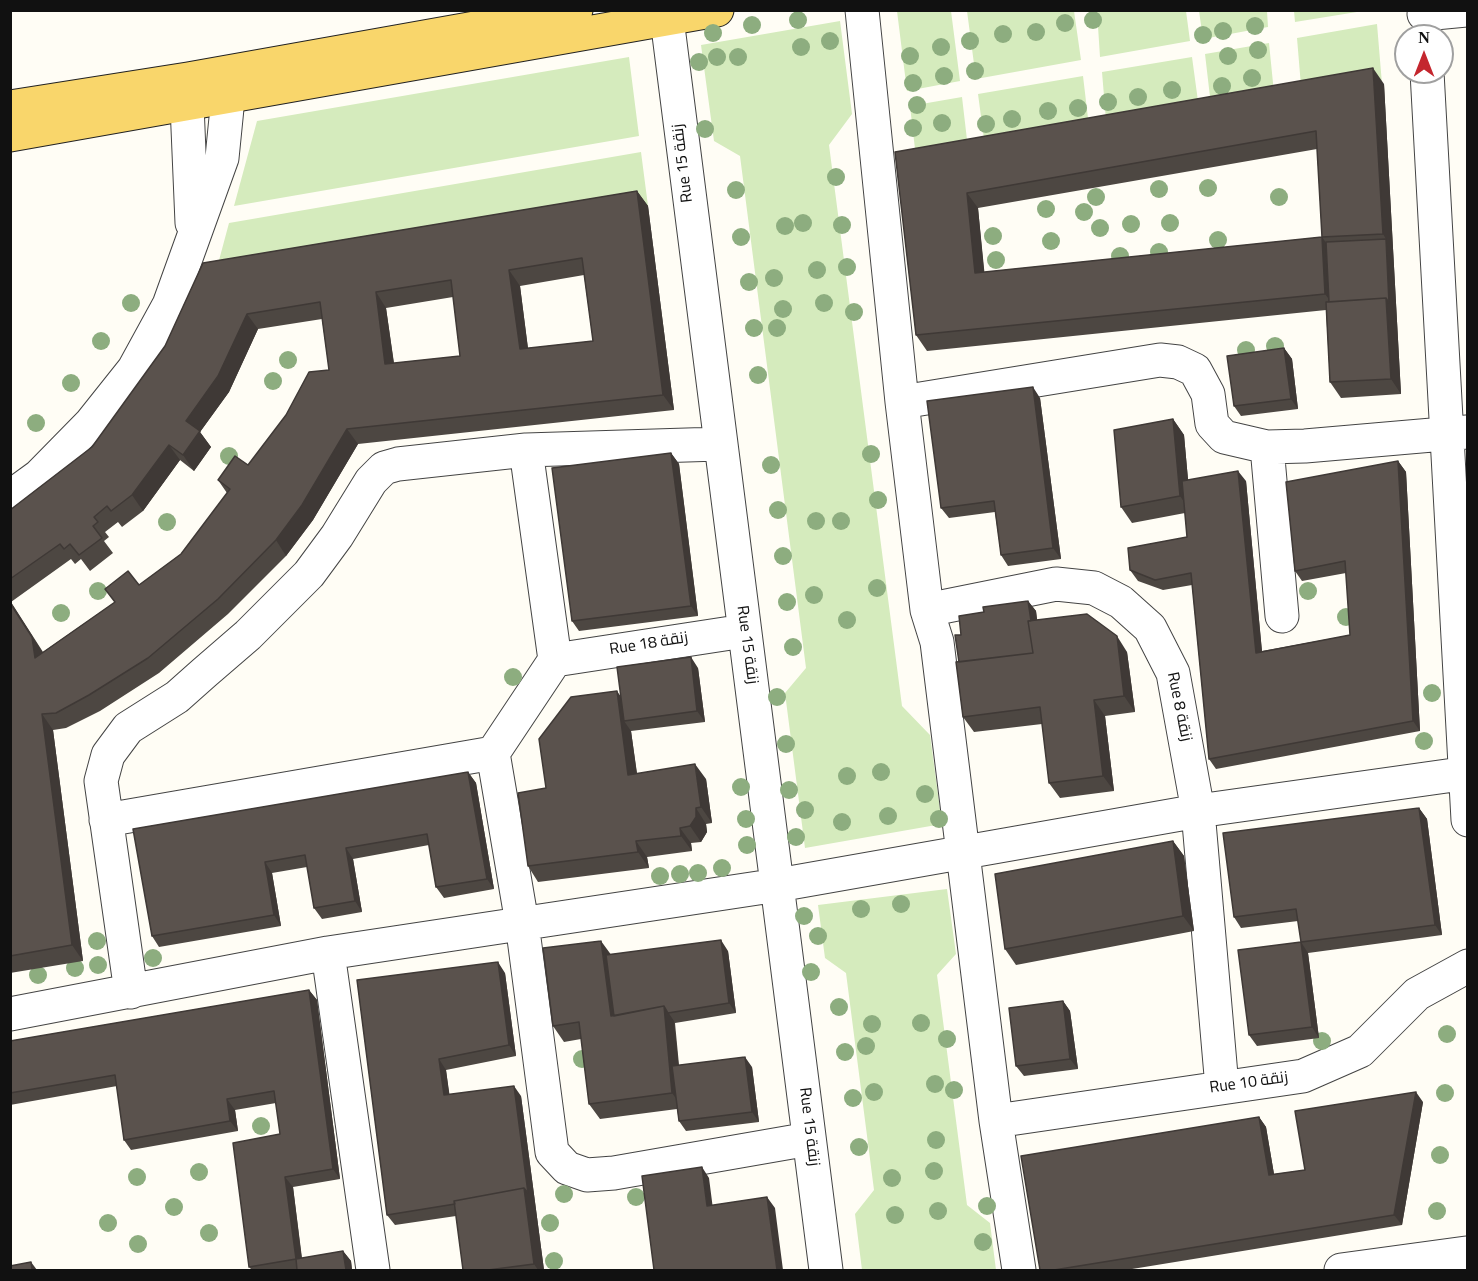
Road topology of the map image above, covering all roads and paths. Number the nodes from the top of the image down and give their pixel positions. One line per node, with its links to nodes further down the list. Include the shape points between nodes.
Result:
1 (576, 10): 10 (main road)
2 (717, 10): 5 (main road)
3 (862, 10): 13 (street)
4 (1466, 10): 6 (street)
5 (667, 19): 8 (main road); 15 (street, Rue 15 زنقة)
6 (1424, 20)
7 (1428, 84): 14 (street)
8 (228, 98): 9 (main road); 12 (street, via 222,158)
9 (187, 105): 11 (main road); 12 (street)
10 (10, 107)
11 (10, 135)
12 (193, 237): 18 (street, via 169,305 134,369 91,423 39,476)
13 (902, 402): 16 (street, via 1118,365 1179,362 1195,370 1208,394 1212,424 1224,437); 19 (street)
14 (1456, 432): 16 (street, via 1305,447); 24 (street, via 1457,602)
15 (719, 444): 17 (street); 21 (street, Rue 15 زنقة)
16 (1267, 447): 20 (street)
17 (526, 450): 22 (street); 26 (street, via 384,468 371,481 309,574 270,614 177,697 128,728 108,754 101,781)
18 (10, 496)
19 (927, 610): 25 (street, Rue 8 زنقة, via 1056,584 1094,588 1121,602 1150,628 1173,673); 28 (street, via 937,642)
20 (1282, 616)
21 (744, 631): 22 (street, Rue 18 زنقة); 29 (street, Rue 15 زنقة)
22 (555, 660): 23 (street)
23 (493, 753): 26 (street); 30 (street)
24 (1466, 774): 25 (street); 27 (street)
25 (1198, 811): 28 (street); 35 (street, Rue 8 زنقة)
26 (106, 820): 33 (street)
27 (1467, 820)
28 (963, 853): 29 (street); 36 (street)
29 (778, 885): 30 (street); 37 (street, Rue 15 زنقة)
30 (522, 923): 31 (street); 37 (street, via 552,1152 567,1168 586,1175 614,1173)
31 (328, 952): 33 (street); 39 (street)
32 (1467, 966): 35 (street, Rue 10 زنقة, via 1417,994 1360,1051 1303,1076)
33 (130, 992): 34 (street)
34 (10, 1014)
35 (1222, 1087): 36 (street, Rue 10 زنقة)
36 (996, 1121): 41 (street)
37 (810, 1139): 40 (street, Rue 15 زنقة)
38 (1466, 1251): 42 (street)
39 (373, 1270)
40 (826, 1270)
41 (1019, 1270)
42 (1341, 1270)

